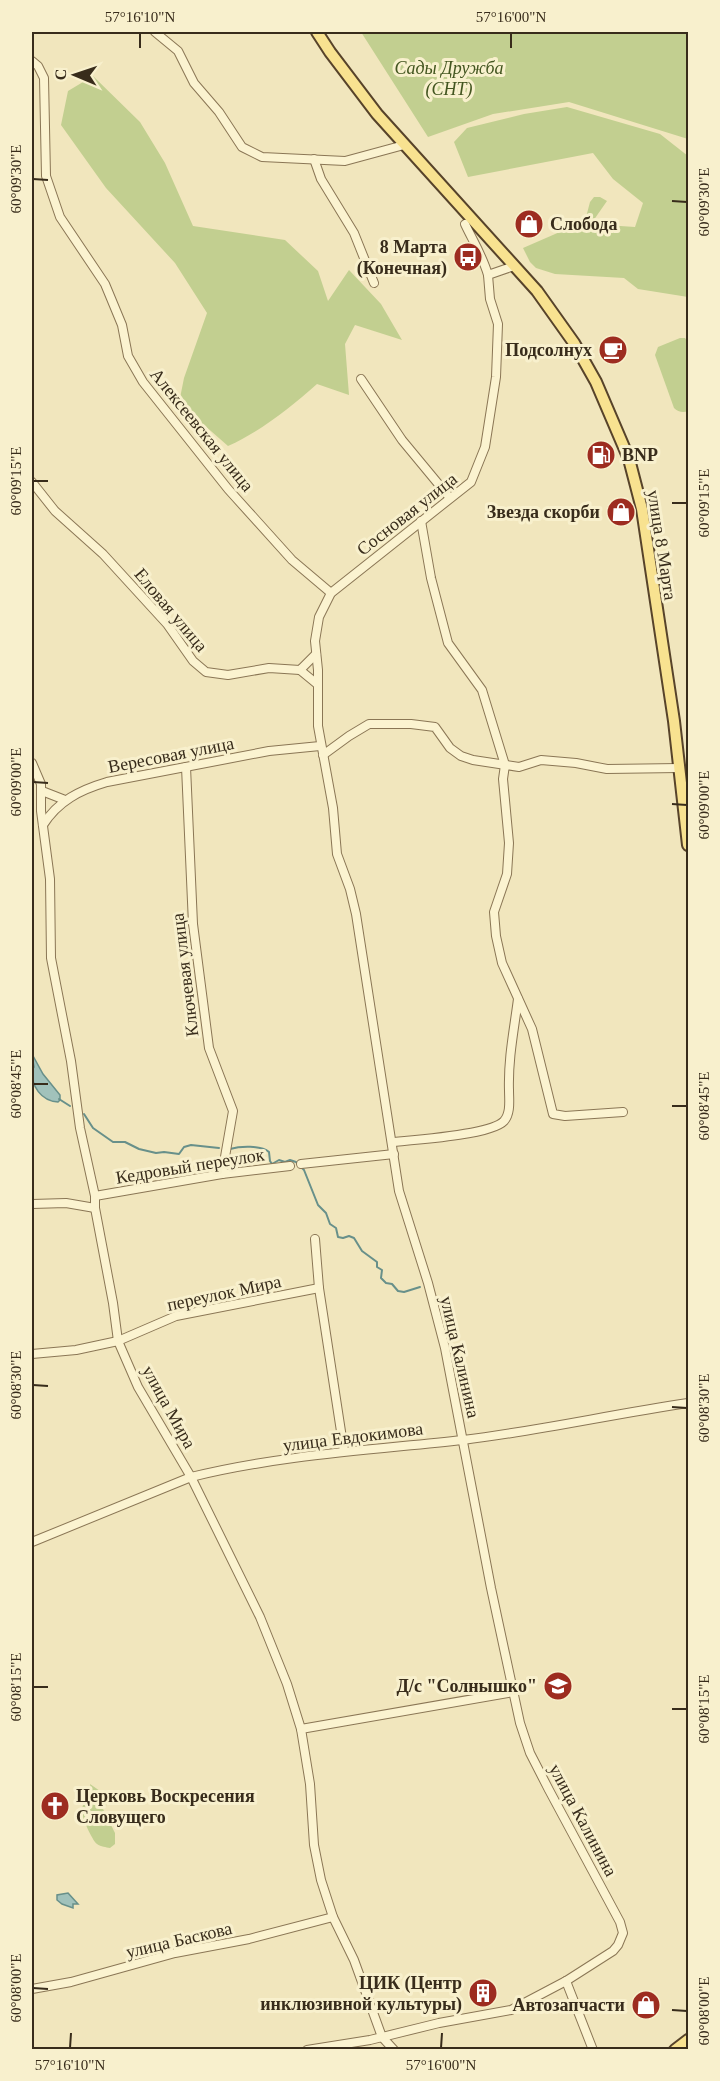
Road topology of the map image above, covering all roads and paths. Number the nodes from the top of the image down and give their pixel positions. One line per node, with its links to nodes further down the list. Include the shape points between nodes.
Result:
1 (155, 32): 5 (street, via 178,51 194,83 242,147 262,157)
2 (317, 32): 4 (main road, улица 8 Марта)
3 (32, 61): 14 (street, Алексеевская улица, via 44,78 46,176 60,218 105,284 122,326 128,356 143,382 228,489 292,560)
4 (404, 145): 5 (street, via 345,161); 7 (main road, улица 8 Марта)
5 (314, 159): 9 (street, via 354,232)
6 (465, 224): 8 (street, Сосновая улица)
7 (514, 266): 8 (street); 20 (main road, улица 8 Марта, via 574,343 596,382 629,459 642,509)
8 (488, 275): 12 (street, Сосновая улица, via 498,324 496,377 485,447 471,482)
9 (374, 283)
10 (361, 379): 12 (street, via 402,440)
11 (32, 482): 16 (street, Еловая улица, via 55,511 103,554 206,672 228,675 269,668)
12 (450, 498): 13 (street, Сосновая улица)
13 (421, 521): 14 (street, Сосновая улица); 22 (street, via 448,643 482,690)
14 (331, 593): 15 (street, Сосновая улица, via 319,617)
15 (316, 654): 16 (street); 17 (street, Сосновая улица)
16 (300, 670): 17 (street)
17 (317, 684): 18 (street, Сосновая улица)
18 (320, 746): 19 (street, Сосновая улица); 23 (street, Вересовая улица)
19 (323, 756): 22 (street, via 369,724 411,724 438,729 445,744 461,756); 30 (street, улица Калинина, via 337,854 356,914)
20 (682, 760): 22 (street, via 606,769 541,760 519,767); 27 (main road, улица 8 Марта)
21 (32, 763): 24 (street, улица Мира)
22 (505, 765): 28 (street, via 507,874 494,912 500,957)
23 (186, 767): 25 (street, Вересовая улица, via 107,782); 34 (street, Ключевая улица, via 193,924 209,1048 233,1110)
24 (42, 791): 25 (street); 26 (street, улица Мира)
25 (65, 800): 26 (street, Вересовая улица)
26 (43, 825): 35 (street, улица Мира, via 49,865 51,958)
27 (688, 845)
28 (518, 999): 29 (street, via 532,1029 553,1114); 30 (street, via 508,1064 509,1112 505,1120 482,1131)
29 (623, 1112)
30 (393, 1142): 31 (street, улица Калинина)
31 (394, 1154): 32 (street); 43 (street, улица Калинина, via 399,1191 445,1348)
32 (301, 1164)
33 (290, 1166): 34 (street, Кедровый переулок)
34 (222, 1174): 35 (street, Кедровый переулок)
35 (95, 1196): 37 (street, улица Мира)
36 (32, 1204): 37 (street, via 66,1203)
37 (95, 1208): 40 (street, улица Мира)
38 (315, 1239): 39 (street)
39 (319, 1288): 40 (street, переулок Мира, via 176,1316); 44 (street)
40 (118, 1341): 41 (street, переулок Мира); 45 (street, улица Мира, via 138,1387)
41 (32, 1354)
42 (688, 1403): 43 (street, улица Евдокимова)
43 (464, 1440): 44 (street, улица Евдокимова); 47 (street, улица Калинина)
44 (344, 1451): 45 (street, улица Евдокимова)
45 (191, 1477): 46 (street, улица Евдокимова); 48 (street, улица Мира, via 264,1626)
46 (32, 1542)
47 (513, 1692): 48 (street); 50 (street, улица Калинина, via 530,1753 623,1933 608,1955)
48 (301, 1729): 49 (street, улица Мира, via 314,1845)
49 (333, 1917): 51 (street, улица Баскова); 52 (street, улица Мира, via 354,1960)
50 (566, 1981): 52 (street, via 501,2013); 56 (street)
51 (32, 1989)
52 (382, 2037): 54 (street); 55 (street)
53 (688, 2040): 57 (main road)
54 (307, 2049)
55 (394, 2049)
56 (593, 2049)
57 (675, 2049)

